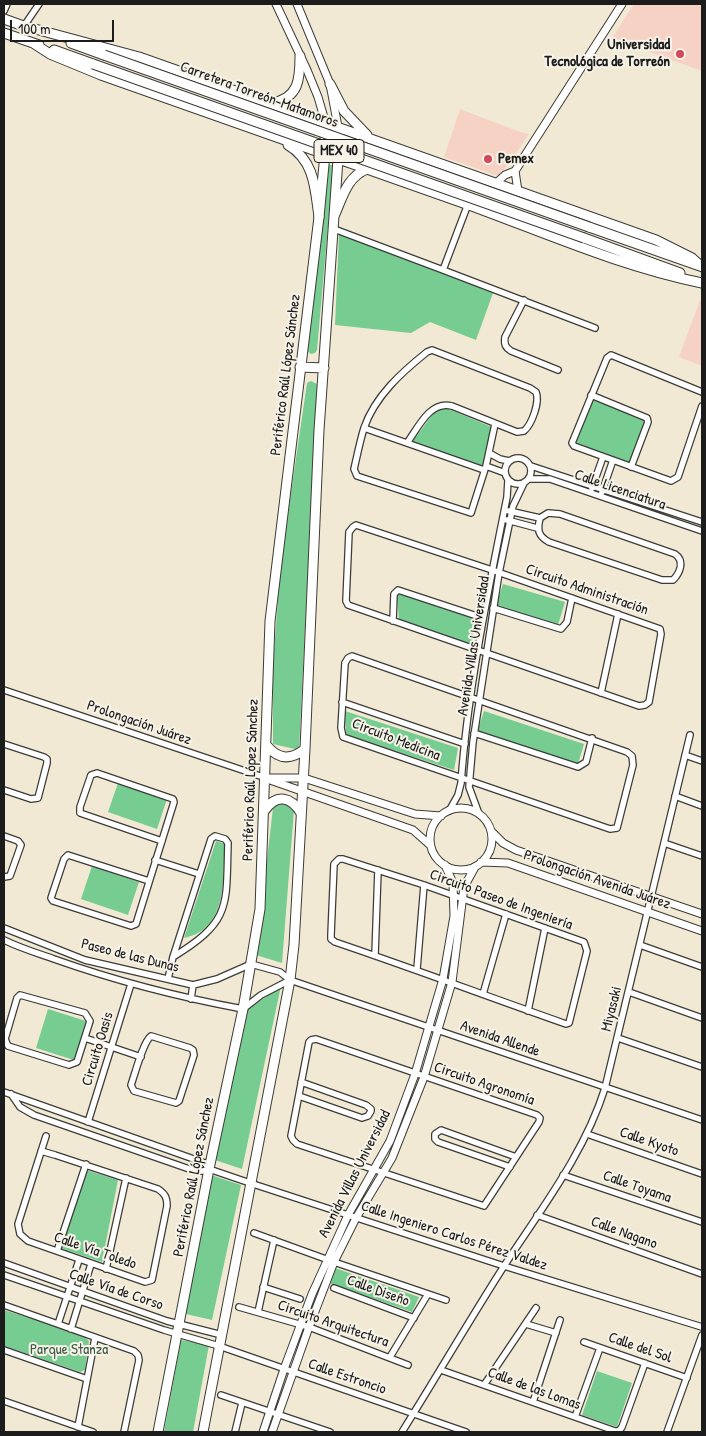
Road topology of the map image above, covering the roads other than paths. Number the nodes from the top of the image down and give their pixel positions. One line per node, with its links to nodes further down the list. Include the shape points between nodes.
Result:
1 (8, 4): 6 (street)
2 (39, 4): 8 (street)
3 (276, 4): 11 (street)
4 (297, 4): 12 (street)
5 (622, 4): 21 (street)
6 (4, 11)
7 (4, 19): 8 (main road, Carretera Torreón-Matamoros / MEX 40)
8 (24, 26): 13 (main road, via 139,57); 28 (main road, Carretera Torreón-Matamoros / MEX 40, bridge)
9 (4, 33): 10 (main road, MEX 40)
10 (33, 44): 16 (main road, via 101,75); 30 (main road, MEX 40, bridge)
11 (300, 56): 13 (main road, via 300,74 293,92 282,101); 14 (street, via 318,97)
12 (330, 84): 15 (street); 17 (main road, via 344,111)
13 (272, 103): 14 (main road); 16 (main road, via 284,111 287,121)
14 (324, 121): 15 (main road); 18 (main road, Periférico Raúl López Sánchez)
15 (338, 127): 17 (main road); 19 (main road)
16 (278, 138): 18 (main road); 26 (main road, via 308,164 314,178)
17 (372, 138): 20 (main road, via 361,153); 22 (main road)
18 (324, 154): 19 (main road); 26 (main road, Periférico Raúl López Sánchez)
19 (338, 159): 20 (main road); 25 (main road)
20 (367, 169): 24 (main road); 25 (main road, via 351,180)
21 (515, 170): 22 (street); 23 (street)
22 (496, 183): 23 (main road)
23 (518, 191): 28 (main road, via 674,248)
24 (468, 204): 29 (street); 30 (main road, via 630,264)
25 (335, 214): 27 (main road)
26 (319, 217): 33 (main road, Periférico Raúl López Sánchez)
27 (334, 229): 29 (street); 34 (main road)
28 (702, 267)
29 (444, 270): 31 (street)
30 (702, 282)
31 (524, 300): 32 (street); 35 (street, via 505,337 506,347)
32 (595, 328)
33 (300, 367): 34 (main road); 82 (main road, Periférico Raúl López Sánchez, via 270,621)
34 (324, 368): 83 (main road)
35 (558, 370)
36 (702, 392): 37 (street, via 611,355)
37 (590, 395): 43 (street, via 572,443); 47 (street, via 647,418)
38 (702, 406): 47 (street, via 676,480)
39 (495, 424): 40 (street, via 517,432 524,431 538,400 536,392 432,350 403,371 380,400); 41 (street, via 452,406 439,405 433,408); 42 (street)
40 (364, 428): 41 (street); 48 (street, via 354,470 357,476 468,513 472,511)
41 (407, 443): 48 (street)
42 (488, 453): 45 (street); 48 (street)
43 (603, 457): 44 (street); 52 (street)
44 (613, 460): 47 (street); 53 (street)
45 (508, 461): 46 (street, via 523,458); 49 (street)
46 (531, 466): 51 (street, via 532,472); 52 (street, Calle Licenciatura)
47 (631, 467)
48 (485, 468): 49 (street)
49 (505, 473): 50 (street)
50 (508, 480): 51 (street, via 518,484); 56 (street, Avenida Villas Universidad)
51 (526, 481): 54 (street, Calle Licenciatura, via 550,479); 57 (street, Avenida Villas Universidad)
52 (593, 485): 53 (street, Calle Licenciatura); 54 (street)
53 (603, 489): 55 (street); 61 (street, Calle Licenciatura)
54 (590, 493): 55 (street, Calle Licenciatura)
55 (600, 496): 63 (street, Calle Licenciatura)
56 (504, 510): 57 (street); 59 (street, Avenida Villas Universidad)
57 (512, 512): 58 (street); 60 (street, Avenida Villas Universidad)
58 (540, 518): 62 (street); 62 (street, via 548,513 560,514 675,554 680,558 680,568 673,580 662,580 549,542)
59 (502, 519): 60 (street); 64 (street, Avenida Villas Universidad)
60 (510, 521): 62 (street); 64 (street, Avenida Villas Universidad)
61 (702, 522)
62 (537, 528)
63 (702, 531)
64 (495, 571): 65 (street, Circuito Administración); 66 (street, Avenida Villas Universidad); 68 (street, Avenida Villas Universidad); 69 (street, Circuito Administración, via 359,525 353,527 349,532 346,601 352,607)
65 (572, 598): 66 (street, via 566,626 560,629); 67 (street, Circuito Administración)
66 (493, 608): 71 (street, Avenida Villas Universidad)
67 (618, 614): 73 (street); 73 (street, Circuito Administración, via 661,631 650,702 639,706)
68 (483, 618): 69 (street, via 398,590 394,594); 70 (street, Avenida Villas Universidad)
69 (394, 622): 70 (street, Circuito Administración)
70 (477, 650): 71 (street, Circuito Administración); 74 (street, Avenida Villas Universidad)
71 (486, 654): 73 (street, Circuito Administración); 75 (street, Avenida Villas Universidad)
72 (4, 690): 86 (street, Prolongación Juárez)
73 (601, 693)
74 (470, 698): 75 (street, Circuito Medicina); 76 (street, Circuito Medicina, via 352,656 345,663); 81 (street, Avenida Villas Universidad)
75 (479, 701): 77 (street, Avenida Villas Universidad); 79 (street, Circuito Medicina)
76 (342, 702): 81 (street); 88 (street, Circuito Medicina, via 343,737)
77 (474, 734): 79 (street, via 578,767 586,762); 89 (street, Avenida Villas Universidad)
78 (690, 735): 84 (street, Miyasaki)
79 (592, 738): 89 (street, Circuito Medicina, via 627,752 633,760 618,825 614,830)
80 (4, 744): 90 (street, via 44,757 47,763 38,798)
81 (464, 744): 88 (street, Avenida Villas Universidad)
82 (267, 746): 83 (main road, via 285,758); 86 (main road, Periférico Raúl López Sánchez)
83 (305, 749): 87 (main road)
84 (685, 755): 85 (street); 92 (street, Miyasaki)
85 (702, 760)
86 (266, 778): 87 (street); 91 (street); 94 (main road, Periférico Raúl López Sánchez)
87 (304, 778): 91 (main road); 98 (street, via 415,814)
88 (462, 778): 89 (street, Circuito Medicina); 95 (street, Avenida Villas Universidad, via 458,795)
89 (469, 780): 97 (street, Avenida Villas Universidad, via 470,793)
90 (4, 790)
91 (303, 792): 96 (main road); 103 (street, via 413,830)
92 (675, 796): 93 (street); 102 (street, Miyasaki)
93 (702, 806)
94 (265, 810): 96 (main road, via 273,801 284,799 294,803); 127 (main road, Periférico Raúl López Sánchez, via 260,909)
95 (449, 811): 97 (street, via 464,809); 98 (street)
96 (302, 813): 133 (main road)
97 (479, 814): 99 (street)
98 (441, 816): 103 (street, via 432,829)
99 (490, 831): 107 (street, via 491,846); 114 (street, Prolongación Avenida Juárez, via 516,850)
100 (4, 836): 110 (street, via 21,845 10,876)
101 (162, 841): 101 (street, via 174,799 97,773 92,775 80,812); 105 (street)
102 (664, 843): 104 (street); 114 (street, Miyasaki)
103 (431, 845): 106 (street, via 437,858)
104 (702, 856)
105 (155, 860): 109 (street); 111 (street)
106 (445, 865): 107 (street, via 457,869); 113 (street, Avenida Villas Universidad)
107 (478, 865): 115 (street, Avenida Villas Universidad, via 467,880); 116 (street, Prolongación Avenida Juárez, via 501,862 516,866)
108 (378, 870): 112 (street, Circuito Paseo de Ingeniería); 124 (street); 124 (street, Circuito Paseo de Ingeniería, via 343,859 335,862 330,935 335,942)
109 (199, 874): 125 (street); 125 (street, via 213,836 227,840 226,892 220,916 205,934)
110 (4, 877)
111 (149, 882): 111 (street, via 134,926 51,898 68,855)
112 (424, 885): 113 (street, Circuito Paseo de Ingeniería); 130 (street)
113 (454, 896): 115 (street, Circuito Paseo de Ingeniería); 131 (street, Avenida Villas Universidad, via 454,916)
114 (651, 896): 116 (street, Miyasaki); 118 (street, Prolongación Avenida Juárez)
115 (462, 899): 117 (street, Circuito Paseo de Ingeniería); 134 (street, Avenida Villas Universidad)
116 (648, 913): 121 (street, Prolongación Avenida Juárez); 123 (street, Miyasaki)
117 (506, 914): 120 (street, Circuito Paseo de Ingeniería); 138 (street)
118 (702, 914)
119 (4, 928): 126 (street, Paseo de las Dunas)
120 (545, 928): 141 (street); 141 (street, Circuito Paseo de Ingeniería, via 584,942 587,951 569,1023)
121 (702, 931)
122 (4, 940): 129 (street, Paseo de las Dunas)
123 (640, 945): 128 (street); 137 (street, Miyasaki)
124 (375, 955): 130 (street, Circuito Paseo de Ingeniería)
125 (174, 957): 132 (street)
126 (85, 960): 129 (street); 132 (street, Paseo de las Dunas)
127 (251, 964): 133 (street, Avenida Allende, via 280,972); 136 (street, Paseo de las Dunas, via 217,979); 140 (main road, Periférico Raúl López Sánchez)
128 (702, 967)
129 (81, 969): 135 (street, Paseo de las Dunas)
130 (417, 969): 131 (street, Circuito Paseo de Ingeniería)
131 (443, 979): 134 (street, Circuito Paseo de Ingeniería); 143 (street, Avenida Villas Universidad)
132 (168, 980): 136 (street, Paseo de las Dunas)
133 (290, 980): 140 (street, via 265,992); 143 (street, Avenida Allende); 171 (main road)
134 (452, 982): 138 (street, Circuito Paseo de Ingeniería); 144 (street, Avenida Villas Universidad)
135 (131, 984): 139 (street, Paseo de las Dunas); 147 (street, Circuito Oasis)
136 (193, 985): 139 (street)
137 (629, 992): 142 (street); 146 (street, Miyasaki)
138 (484, 994): 141 (street, Circuito Paseo de Ingeniería)
139 (190, 999): 140 (street, Paseo de las Dunas)
140 (243, 1009): 165 (main road, Periférico Raúl López Sánchez)
141 (528, 1011)
142 (702, 1018)
143 (429, 1028): 144 (street, Avenida Allende); 150 (street, Avenida Villas Universidad)
144 (438, 1031): 151 (street, Avenida Villas Universidad); 153 (street, Avenida Allende)
145 (85, 1038): 145 (street, via 78,1062 69,1065 8,1046 5,1039 20,995 85,1013 90,1021); 147 (street)
146 (618, 1038): 149 (street); 153 (street, Miyasaki)
147 (112, 1047): 148 (street); 158 (street, Circuito Oasis)
148 (141, 1057): 148 (street, via 151,1036 193,1050 179,1101 172,1103 132,1089)
149 (702, 1067)
150 (415, 1074): 151 (street, Circuito Agronomía); 152 (street, Circuito Agronomía, via 314,1039 309,1042); 166 (street, Avenida Villas Universidad, via 390,1141)
151 (424, 1077): 162 (street, Circuito Agronomía, via 537,1115 539,1122); 167 (street, Avenida Villas Universidad)
152 (301, 1082): 156 (street, Circuito Agronomía); 156 (street, via 371,1109 368,1116 362,1118)
153 (606, 1088): 157 (street, Avenida Allende); 159 (street, Miyasaki)
154 (4, 1092): 155 (street, Calle Ingeniero Carlos Pérez Valdez)
155 (11, 1094): 158 (street, Calle Ingeniero Carlos Pérez Valdez); 165 (street, via 20,1107 34,1115 195,1170)
156 (299, 1096): 166 (street, Circuito Agronomía, via 291,1136 297,1144)
157 (702, 1120)
158 (88, 1122): 165 (street, Calle Ingeniero Carlos Pérez Valdez, via 205,1164)
159 (587, 1134): 168 (street, Calle Kyoto); 169 (street, Miyasaki)
160 (46, 1136): 161 (street, Calle Vía Toledo)
161 (41, 1151): 163 (street, Calle Vía Toledo); 177 (street, Calle Vía Toledo, via 18,1229 28,1241)
162 (516, 1157): 164 (street, Circuito Agronomía); 164 (street, via 440,1130 435,1134 438,1142)
163 (86, 1164): 170 (street, Calle Vía Toledo); 177 (street)
164 (510, 1166): 167 (street, Circuito Agronomía, via 484,1206)
165 (209, 1169): 171 (street, Calle Ingeniero Carlos Pérez Valdez); 202 (main road, Periférico Raúl López Sánchez)
166 (375, 1170): 167 (street, Circuito Agronomía); 173 (street, Avenida Villas Universidad)
167 (383, 1173): 173 (street, Avenida Villas Universidad)
168 (702, 1174)
169 (563, 1175): 172 (street, Miyasaki); 174 (street, Calle Toyama)
170 (126, 1178): 183 (street); 183 (street, Calle Vía Toledo, via 158,1188 166,1197 154,1276 145,1282)
171 (250, 1183): 173 (street, Calle Ingeniero Carlos Pérez Valdez); 211 (main road)
172 (537, 1215): 182 (street, Miyasaki); 185 (street, Calle Nagano)
173 (352, 1216): 179 (street, Avenida Villas Universidad); 182 (street, Calle Ingeniero Carlos Pérez Valdez)
174 (702, 1222)
175 (254, 1233): 176 (street)
176 (274, 1240): 179 (street); 187 (street, Circuito Arquitectura)
177 (57, 1251): 178 (street, Calle Vía Toledo)
178 (79, 1260): 181 (street, Calle Vía Toledo); 186 (street)
179 (330, 1261): 190 (street); 203 (street, Avenida Villas Universidad); 205 (street, Avenida Villas Universidad)
180 (4, 1264): 186 (street, Calle Vía de Corso)
181 (91, 1264): 183 (street, Calle Vía Toledo); 189 (street)
182 (504, 1266): 206 (street, Calle Ingeniero Carlos Pérez Valdez); 221 (street, Miyasaki)
183 (106, 1269)
184 (4, 1274): 191 (street, Calle Vía de Corso)
185 (702, 1274)
186 (70, 1287): 189 (street, Calle Vía de Corso); 191 (street)
187 (263, 1288): 192 (street); 198 (street, Circuito Arquitectura)
188 (334, 1288): 199 (street, Calle Diseño)
189 (82, 1291): 194 (street); 202 (street, Calle Vía de Corso)
190 (428, 1294): 193 (street); 199 (street, Circuito Arquitectura)
191 (67, 1296): 194 (street, Calle Vía de Corso); 201 (street)
192 (300, 1299)
193 (446, 1300)
194 (79, 1301): 207 (street); 209 (street, Calle Vía de Corso)
195 (4, 1305): 201 (street)
196 (239, 1307): 198 (street)
197 (536, 1308): 204 (street)
198 (258, 1312): 203 (street, Circuito Arquitectura)
199 (414, 1318): 217 (street, Circuito Arquitectura)
200 (560, 1320): 208 (street)
201 (58, 1324): 207 (street)
202 (179, 1324): 209 (main road, Periférico Raúl López Sánchez); 211 (street, Calle Vía de Corso)
203 (300, 1324): 205 (street, Circuito Arquitectura); 220 (street, Avenida Villas Universidad)
204 (526, 1324): 208 (street); 225 (street)
205 (309, 1327): 217 (street, Circuito Arquitectura); 222 (street, Avenida Villas Universidad)
206 (702, 1328)
207 (71, 1329): 212 (street)
208 (556, 1333): 228 (street)
209 (177, 1334): 214 (street, Calle Vía de Corso); 237 (main road, Periférico Raúl López Sánchez)
210 (702, 1334): 223 (street)
211 (222, 1335): 214 (main road)
212 (96, 1338): 224 (street); 236 (street, via 138,1355)
213 (584, 1342): 215 (street, Calle del Sol)
214 (220, 1346): 220 (street, Calle Estroncio); 238 (main road)
215 (600, 1348): 218 (street, Calle del Sol); 233 (street)
216 (4, 1350): 224 (street)
217 (390, 1357): 219 (street)
218 (645, 1363): 223 (street, Calle del Sol); 233 (street, Calle de las Lomas, via 619,1431)
219 (408, 1365)
220 (284, 1369): 222 (street, Calle Estroncio); 230 (street, Avenida Villas Universidad)
221 (441, 1370): 225 (street, Calle de las Lomas); 231 (street, Miyasaki)
222 (293, 1372): 231 (street, Calle Estroncio); 232 (street, Avenida Villas Universidad)
223 (687, 1378): 245 (street)
224 (87, 1379): 234 (street)
225 (484, 1385): 228 (street, Calle de las Lomas)
226 (221, 1395): 229 (street)
227 (4, 1400): 234 (street)
228 (533, 1402): 233 (street, Calle de las Lomas)
229 (242, 1403): 230 (street); 239 (street)
230 (269, 1412): 232 (street); 240 (street, Avenida Villas Universidad)
231 (413, 1414): 243 (street, Miyasaki); 244 (street, Calle Estroncio)
232 (278, 1415): 241 (street, Avenida Villas Universidad); 242 (street)
233 (575, 1417)
234 (78, 1427): 235 (street)
235 (93, 1432)
236 (124, 1432)
237 (158, 1432)
238 (203, 1432)
239 (235, 1432)
240 (263, 1432)
241 (272, 1432)
242 (330, 1432)
243 (402, 1432)
244 (466, 1432)
245 (667, 1432)

